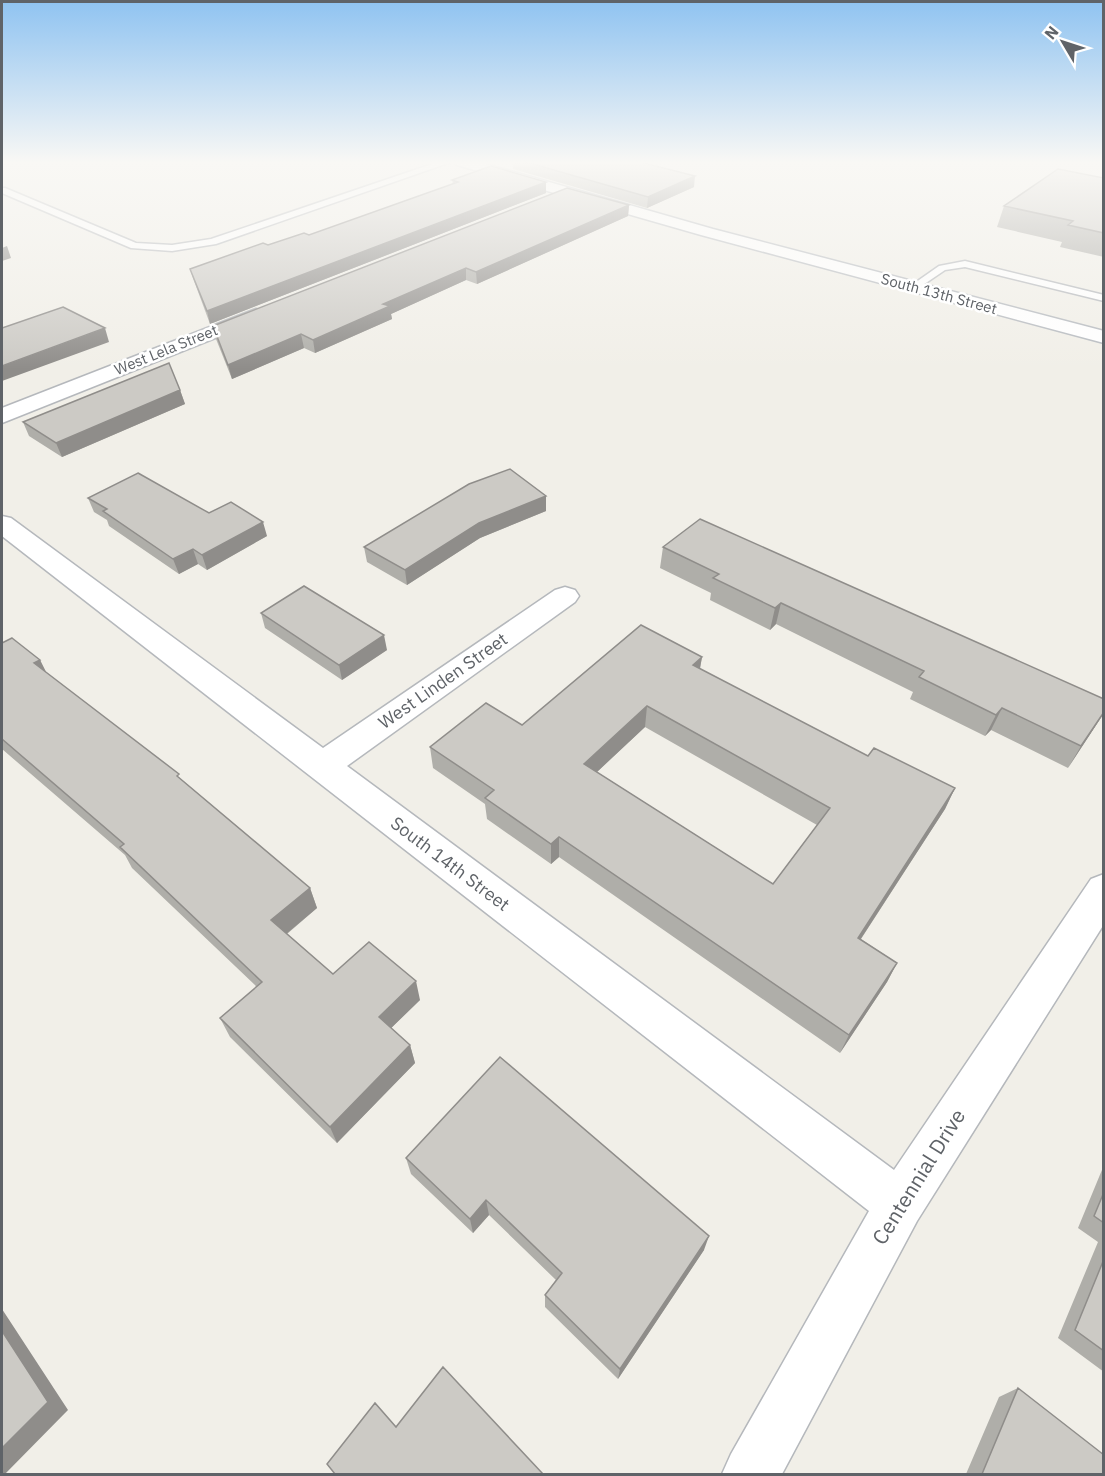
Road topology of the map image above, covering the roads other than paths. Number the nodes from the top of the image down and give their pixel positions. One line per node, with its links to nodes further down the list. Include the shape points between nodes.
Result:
1 (98, 231): 2 (lane, via 134,246 172,248 213,242)
2 (246, 231)
3 (708, 231): 4 (street, South 13th Street)
4 (914, 287): 5 (lane, via 946,264 957,263); 7 (street, South 13th Street)
5 (1104, 298)
6 (278, 306): 8 (street, West Lela Street)
7 (1104, 337)
8 (2, 416)
9 (2, 524): 11 (street, South 14th Street)
10 (566, 596): 11 (street, West Linden Street)
11 (321, 767): 13 (street, South 14th Street)
12 (1104, 890): 13 (street, Centennial Drive)
13 (900, 1204): 14 (street, Centennial Drive)
14 (751, 1474)

